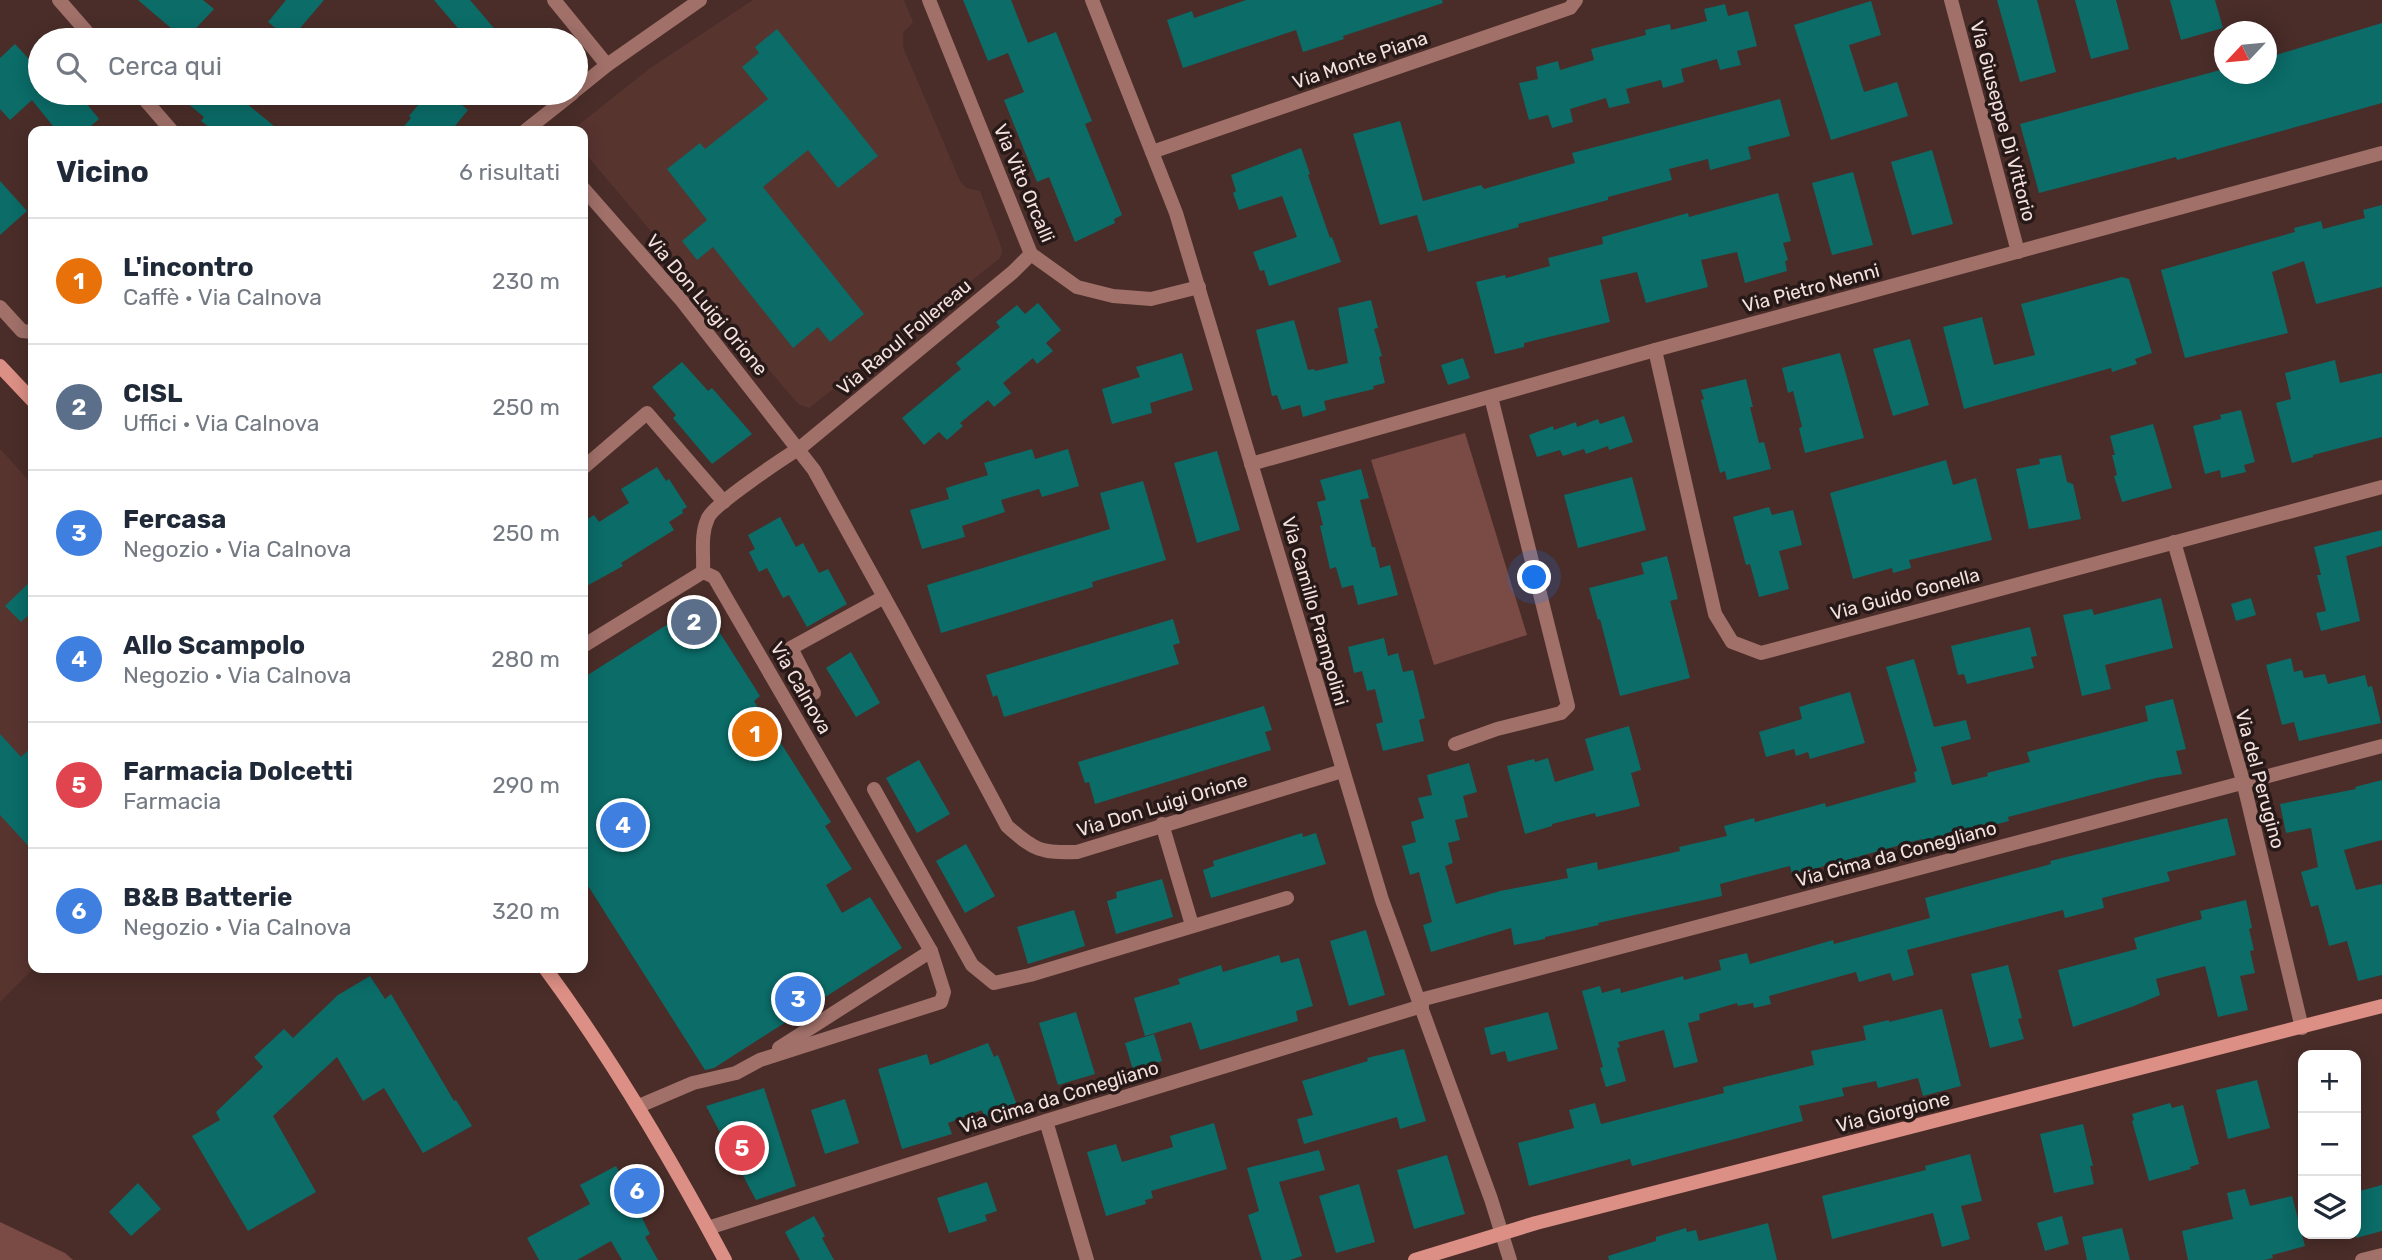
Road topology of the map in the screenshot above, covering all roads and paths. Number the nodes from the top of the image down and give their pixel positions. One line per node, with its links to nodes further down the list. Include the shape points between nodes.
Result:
1 (59, 0): 8 (street)
2 (554, 0): 9 (street)
3 (699, 0): 11 (street)
4 (929, 0): 21 (street, Via Vito Orcalli)
5 (1092, 0): 17 (street, Via Camillo Prampolini)
6 (1576, 0): 17 (street, Via Monte Piana, via 1570,8)
7 (1951, 0): 20 (street, Via Giuseppe Di Vittorio)
8 (84, 28)
9 (577, 28)
10 (588, 42): 11 (street)
11 (607, 65): 12 (street)
12 (588, 81)
13 (149, 105): 15 (street)
14 (558, 105): 16 (street)
15 (168, 126)
16 (533, 126)
17 (1152, 152): 22 (street, Via Camillo Prampolini)
18 (2382, 153): 20 (street, Via Pietro Nenni)
19 (588, 194): 29 (street, Via Don Luigi Orione, via 682,300)
20 (2018, 252): 25 (street, Via Pietro Nenni)
21 (1031, 254): 22 (street, Via Vito Orcalli, via 1077,287 1113,296 1150,299); 29 (street, Via Raoul Follereau)
22 (1199, 287): 31 (street, Via Camillo Prampolini)
23 (0, 307): 24 (street, via 22,331)
24 (28, 332)
25 (1656, 349): 28 (street, Via Pietro Nenni); 34 (street, Via Guido Gonella, via 1715,614 1732,642 1760,653)
26 (0, 366): 27 (main road)
27 (28, 396)
28 (1491, 397): 31 (street, Via Pietro Nenni); 39 (street, via 1568,706 1561,713)
29 (800, 448): 33 (street); 36 (street, Via Don Luigi Orione)
30 (588, 464): 33 (street, via 647,413)
31 (1251, 464): 41 (street, Via Camillo Prampolini)
32 (2382, 487): 34 (street, Via Guido Gonella)
33 (724, 502): 35 (street, via 709,514 703,531)
34 (2174, 542): 42 (street, Via del Perugino)
35 (704, 572): 37 (street); 47 (street, Via Calnova, via 714,577)
36 (884, 597): 38 (street, via 790,648); 44 (street, Via Don Luigi Orione, via 1007,827 1027,844 1049,853 1077,852)
37 (588, 643)
38 (814, 693)
39 (1455, 744)
40 (2382, 746): 42 (street, Via Cima da Conegliano)
41 (1342, 771): 44 (street, Via Don Luigi Orione); 49 (street, Via Camillo Prampolini, via 1382,900)
42 (2243, 781): 49 (street, Via Cima da Conegliano); 51 (street, Via del Perugino)
43 (874, 789): 46 (street, via 972,965 994,983)
44 (1162, 824): 46 (street)
45 (1287, 898): 46 (street)
46 (1192, 925)
47 (931, 951): 52 (street, Via Calnova); 52 (street, Via Calnova, via 944,992 941,1002)
48 (549, 973): 53 (main road)
49 (1421, 1003): 54 (street, Via Cima da Conegliano); 56 (street, Via Camillo Prampolini)
50 (2382, 1006): 51 (main road, Via Giorgione)
51 (2302, 1028): 56 (main road, Via Giorgione)
52 (760, 1060): 53 (street, Via Calnova, via 736,1073 693,1083)
53 (639, 1106): 55 (main road)
54 (1046, 1121): 55 (street, Via Cima da Conegliano); 59 (street)
55 (708, 1228): 58 (main road)
56 (1502, 1233): 60 (main road, Via Giorgione); 61 (street, Via Camillo Prampolini)
57 (2382, 1255): 62 (street)
58 (726, 1260)
59 (1087, 1260)
60 (1415, 1260)
61 (1510, 1260)
62 (2362, 1260)

